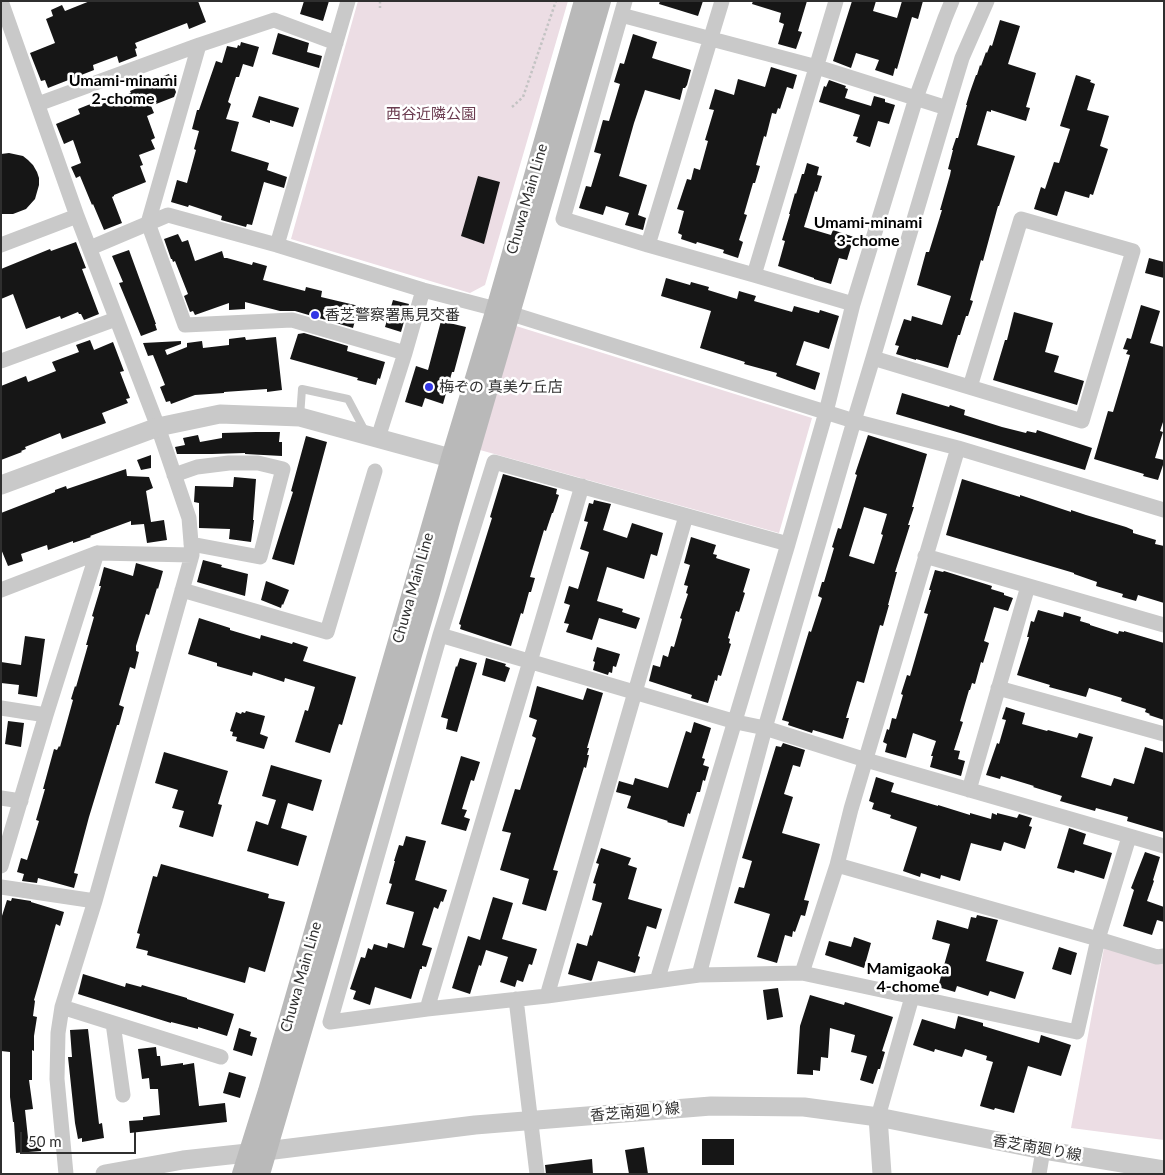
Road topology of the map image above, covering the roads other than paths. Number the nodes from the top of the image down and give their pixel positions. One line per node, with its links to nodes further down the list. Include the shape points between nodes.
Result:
1 (348, 1): 11 (street)
2 (584, 1): 26 (main road, Chuwa Main Line)
3 (601, 1): 26 (main road, Chuwa Main Line)
4 (722, 1): 10 (street)
5 (836, 1): 13 (street)
6 (952, 1): 14 (street)
7 (987, 1): 16 (street, via 962,58)
8 (4, 3): 15 (street)
9 (623, 8): 10 (street); 21 (street, via 562,218)
10 (710, 39): 13 (street); 21 (street)
11 (336, 43): 12 (street, via 274,20); 20 (street)
12 (199, 45): 15 (street); 18 (street)
13 (817, 67): 14 (street); 23 (street)
14 (916, 98): 16 (street); 25 (street)
15 (38, 104): 17 (street)
16 (946, 108): 29 (street)
17 (77, 216): 19 (street); 22 (street)
18 (148, 223): 20 (street, via 168,215); 22 (street); 28 (street, via 185,326 292,320)
19 (1, 245)
20 (277, 245): 24 (street)
21 (648, 245): 23 (street)
22 (90, 248): 27 (street)
23 (754, 274): 25 (street)
24 (423, 290): 26 (street); 28 (street)
25 (853, 304): 32 (street)
26 (503, 312): 32 (street); 38 (main road, Chuwa Main Line)
27 (116, 318): 30 (street); 35 (street)
28 (405, 353): 36 (street)
29 (873, 358): 31 (street); 34 (street)
30 (1, 361)
31 (970, 387): 31 (street, via 1082,421 1133,251 1021,219)
32 (826, 412): 34 (street); 45 (street)
33 (300, 417): 35 (street, via 220,414); 36 (street); 36 (lane, via 302,390 348,399)
34 (854, 421): 37 (street); 60 (street)
35 (158, 426): 40 (street); 41 (street)
36 (372, 437): 38 (street)
37 (958, 448): 43 (street); 48 (street)
38 (459, 460): 88 (main road, Chuwa Main Line, via 427,602)
39 (375, 471): 51 (street, via 327,632)
40 (174, 475): 46 (street, via 189,518); 46 (street, via 198,467 229,463 284,469 260,557)
41 (1, 485)
42 (582, 486): 44 (street); 53 (street, via 494,462); 54 (street)
43 (1164, 508)
44 (686, 516): 45 (street); 56 (street)
45 (788, 544): 59 (street)
46 (192, 550): 47 (street); 51 (street)
47 (97, 552): 50 (street); 58 (street)
48 (926, 556): 49 (street); 62 (street)
49 (1028, 586): 52 (street); 55 (street)
50 (1, 590)
51 (182, 590): 71 (street)
52 (1164, 625)
53 (440, 635): 54 (street); 81 (street, via 330,1022)
54 (531, 661): 56 (street); 81 (street)
55 (998, 688): 61 (street); 63 (street)
56 (634, 692): 59 (street); 77 (street)
57 (1, 708): 58 (street)
58 (46, 715): 65 (street)
59 (736, 722): 60 (street); 76 (street)
60 (765, 728): 62 (street); 75 (street)
61 (1164, 734)
62 (866, 760): 63 (street); 69 (street)
63 (969, 790): 66 (street)
64 (1, 798): 65 (street)
65 (21, 801): 68 (street)
66 (1129, 837): 67 (street); 72 (street)
67 (1164, 846)
68 (1, 866)
69 (837, 866): 72 (street); 74 (street)
70 (1, 887): 71 (street)
71 (95, 901): 80 (street)
72 (1098, 939): 73 (street, via 1157,957); 78 (street, via 1077,1032)
73 (1164, 956)
74 (802, 973): 75 (street); 78 (street)
75 (699, 976): 76 (street)
76 (657, 981): 77 (street)
77 (548, 996): 79 (street)
78 (912, 997): 85 (street)
79 (516, 999): 81 (street); 86 (street)
80 (62, 1007): 82 (street); 90 (street, via 57,1079)
81 (427, 1009)
82 (113, 1023): 83 (street); 84 (street)
83 (221, 1056)
84 (123, 1095)
85 (878, 1117): 86 (street, 香芝南廻り線, via 804,1107 711,1106); 87 (street, 香芝南廻り線); 95 (street)
86 (530, 1120): 88 (street, 香芝南廻り線); 94 (street)
87 (1043, 1150): 89 (street, 香芝南廻り線); 96 (street)
88 (257, 1152): 91 (street, 香芝南廻り線, via 183,1160); 92 (main road, Chuwa Main Line); 93 (main road, Chuwa Main Line)
89 (1164, 1170)
90 (66, 1174)
91 (105, 1174)
92 (242, 1174)
93 (260, 1174)
94 (536, 1174)
95 (882, 1174)
96 (1039, 1174)

